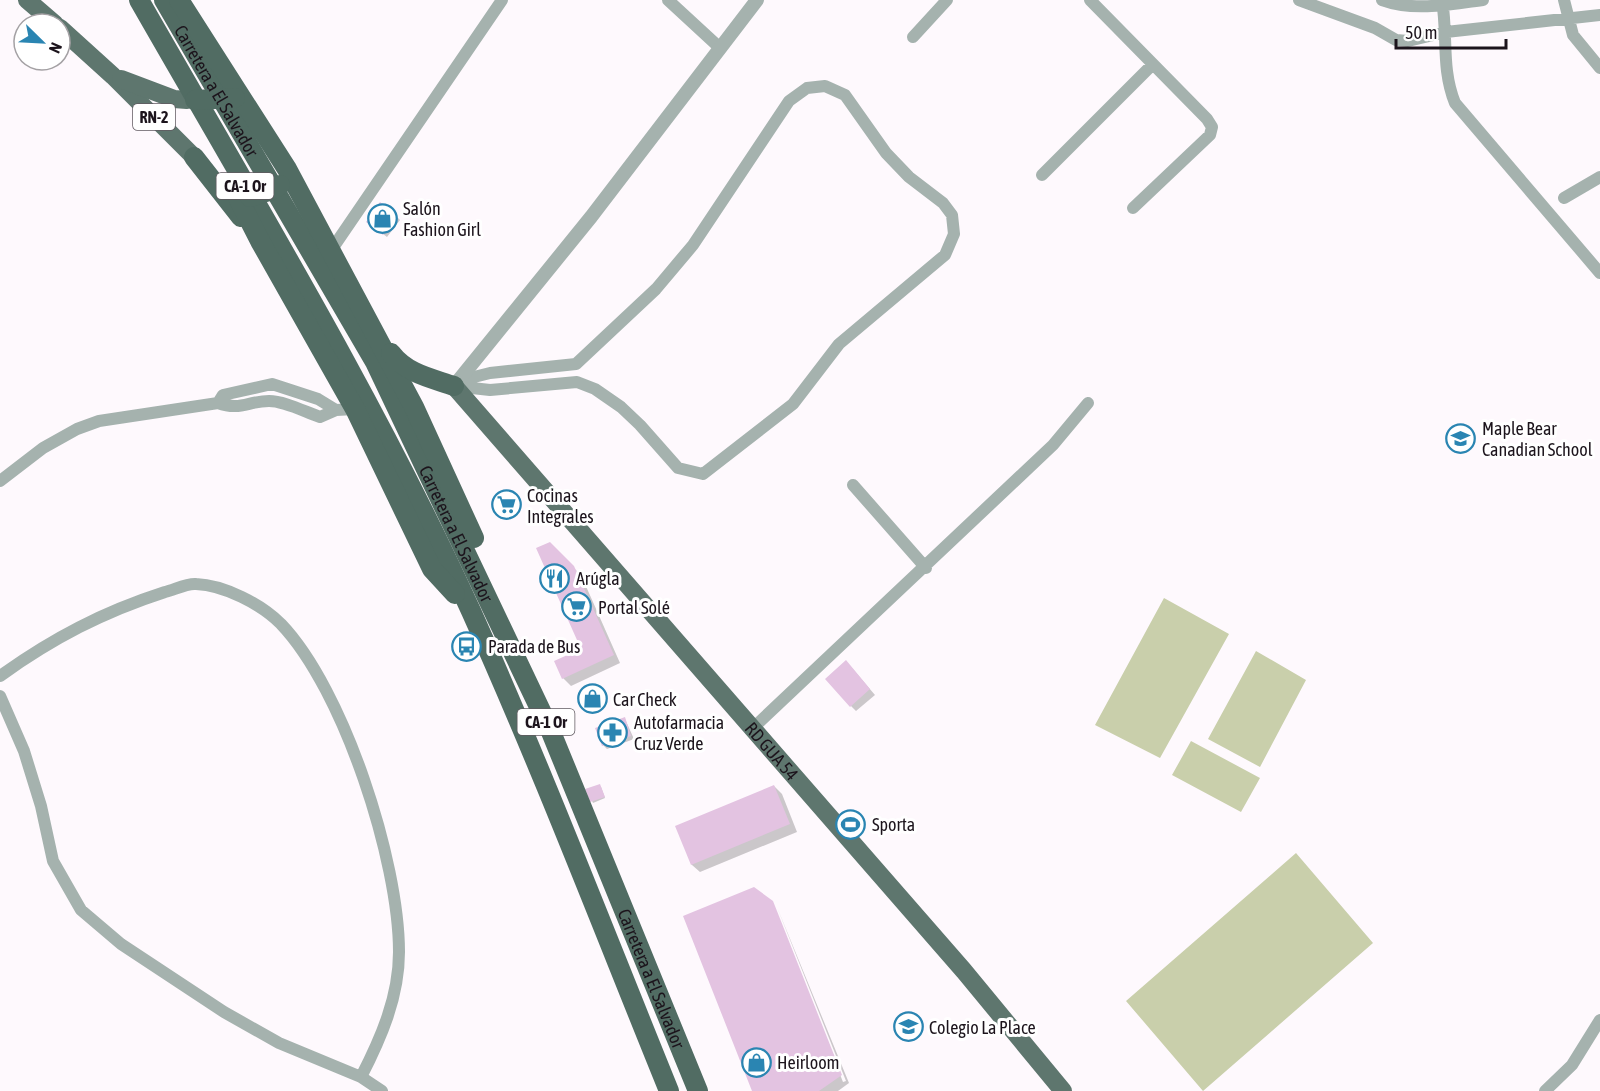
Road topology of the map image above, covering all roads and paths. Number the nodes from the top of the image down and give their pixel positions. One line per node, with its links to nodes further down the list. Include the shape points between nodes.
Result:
1 (27, 0): 16 (main road)
2 (131, 0): 27 (highway)
3 (139, 0): 48 (highway, Carretera a El Salvador / CA-1 Or, via 351,371)
4 (164, 0): 49 (highway, Carretera a El Salvador / CA-1 Or, via 375,362)
5 (179, 0): 26 (highway)
6 (502, 0): 36 (street)
7 (668, 0): 22 (street)
8 (757, 0): 22 (street)
9 (946, 0): 20 (street)
10 (1090, 0): 23 (street)
11 (1299, 0): 19 (street, via 1375,28 1396,40)
12 (1382, 0): 15 (street, via 1401,7)
13 (1484, 0): 15 (street)
14 (1564, 0): 18 (street)
15 (1442, 2): 19 (street)
16 (41, 12)
17 (1600, 15): 18 (street)
18 (1567, 18): 19 (street); 24 (street, via 1573,35)
19 (1446, 32): 37 (street, via 1445,70 1455,103)
20 (913, 37)
21 (72, 39): 25 (main road, RN-2)
22 (720, 48): 41 (street, via 591,217)
23 (1153, 64): 29 (street); 34 (street, via 1212,127 1210,135)
24 (1600, 68)
25 (113, 76): 27 (main road, RN-2, via 174,99); 28 (main road, RN-2)
26 (239, 98): 27 (highway, bridge); 30 (highway)
27 (191, 100): 32 (highway)
28 (194, 157): 32 (highway); 35 (highway)
29 (1042, 175)
30 (284, 177): 32 (highway, bridge, via 272,190); 36 (highway)
31 (1600, 177): 33 (street)
32 (242, 193): 35 (highway)
33 (1564, 198)
34 (1133, 208)
35 (260, 241): 44 (highway)
36 (330, 252): 38 (highway)
37 (1600, 273)
38 (376, 333): 41 (highway, via 404,367); 43 (highway)
39 (576, 364): 40 (street); 40 (street, via 656,290 693,245 789,100 807,88 825,86 845,95 886,153 943,203 952,216 954,234 945,255 839,344 793,404 703,474 678,468 621,407); 41 (street, via 490,373)
40 (577, 382): 41 (street, via 474,391)
41 (454, 386): 43 (highway, via 418,387); 52 (main road, RD GUA 54)
42 (1088, 403): 47 (street, via 1053,445)
43 (414, 407): 49 (highway, via 512,628)
44 (346, 410): 45 (street, via 272,384 223,395 218,403 77,429 43,448); 48 (highway, via 432,569)
45 (0, 481)
46 (853, 485): 47 (street)
47 (926, 568): 52 (street)
48 (470, 610): 56 (highway, Carretera a El Salvador / CA-1 Or)
49 (520, 664): 57 (highway, Carretera a El Salvador / CA-1 Or)
50 (0, 676): 54 (street, via 45,644 125,605 195,583 229,592 280,623 321,682 353,752 390,863 398,914 395,988 383,1033)
51 (0, 696): 54 (street, via 24,751 53,861 81,910 121,944 224,1012 279,1043)
52 (752, 729): 58 (main road, RD GUA 54, via 964,970)
53 (1600, 1020): 59 (street, via 1572,1065)
54 (361, 1077): 55 (street)
55 (382, 1091)
56 (669, 1091)
57 (698, 1091)
58 (1063, 1091)
59 (1545, 1091)

